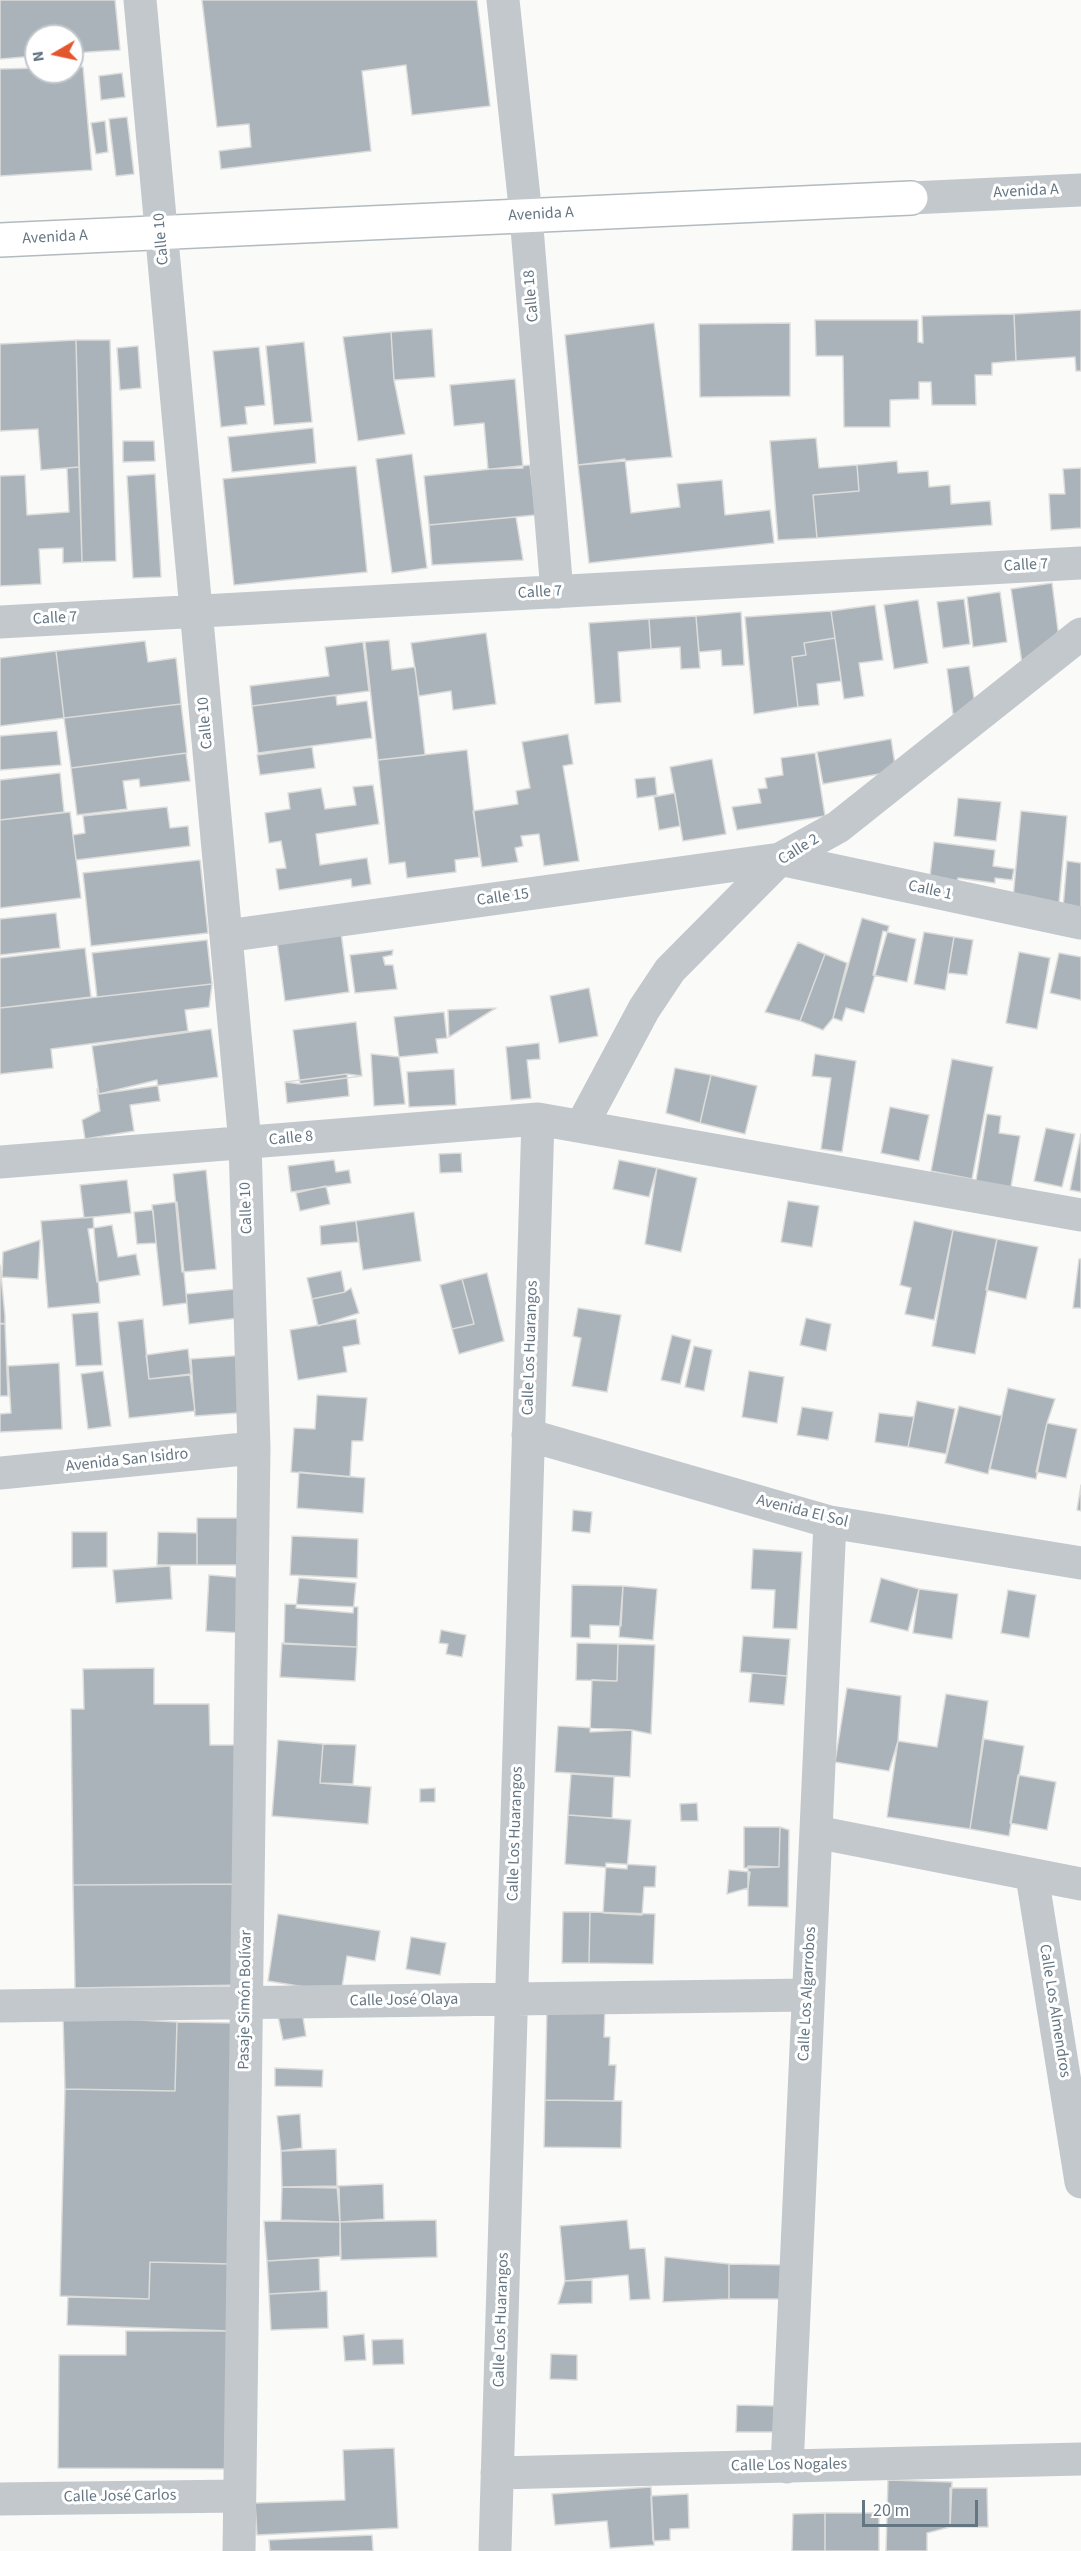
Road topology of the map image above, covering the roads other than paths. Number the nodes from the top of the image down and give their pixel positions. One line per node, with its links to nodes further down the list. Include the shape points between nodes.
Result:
1 (140, 0): 5 (street, Calle 10)
2 (503, 0): 4 (street, Calle 18)
3 (1081, 190): 4 (street, Avenida A)
4 (526, 216): 5 (street, Avenida A); 8 (street, Calle 18)
5 (162, 233): 6 (street, Avenida A); 9 (street, Calle 10)
6 (0, 240)
7 (1081, 563): 8 (street, Calle 7)
8 (557, 592): 9 (street, Calle 7)
9 (196, 611): 10 (street, Calle 7); 14 (street, Calle 10)
10 (0, 622)
11 (1081, 634): 12 (street, Calle 2, via 838,827)
12 (780, 859): 13 (street, Calle 1); 14 (street, Calle 15); 16 (street, Calle 2, via 670,970 644,1009)
13 (1081, 923)
14 (226, 936): 17 (street, Calle 10)
15 (538, 1119): 16 (street, Calle 8); 17 (street, Calle 8); 20 (street, Calle Los Huarangos)
16 (582, 1125): 19 (street, Calle 8)
17 (245, 1143): 18 (street, Calle 8); 21 (street, Calle 10)
18 (0, 1162)
19 (1081, 1215)
20 (528, 1435): 23 (street, Avenida El Sol); 29 (street, Calle Los Huarangos)
21 (254, 1448): 22 (street, Avenida San Isidro); 30 (street, Pasaje Simón Bolívar)
22 (0, 1473)
23 (830, 1522): 24 (street, Avenida El Sol); 25 (street, Calle Los Algarrobos)
24 (1081, 1563)
25 (816, 1832): 26 (street); 28 (street, Calle Los Algarrobos)
26 (1032, 1876): 27 (street); 32 (street, Calle Los Almendros)
27 (1081, 1884)
28 (808, 1995): 29 (street, Calle José Olaya); 34 (street, Calle Los Algarrobos)
29 (511, 2000): 30 (street, Calle José Olaya); 35 (street, Calle Los Huarangos)
30 (246, 2003): 31 (street, Calle José Olaya); 36 (street, Pasaje Simón Bolívar)
31 (0, 2006)
32 (1081, 2182)
33 (1081, 2459): 34 (street, Calle Los Nogales)
34 (787, 2467): 35 (street, Calle Los Nogales)
35 (497, 2473): 38 (street, Calle Los Huarangos)
36 (239, 2496): 37 (street, Calle José Carlos); 39 (street, Pasaje Simón Bolívar)
37 (0, 2499)
38 (495, 2549)
39 (239, 2551)

